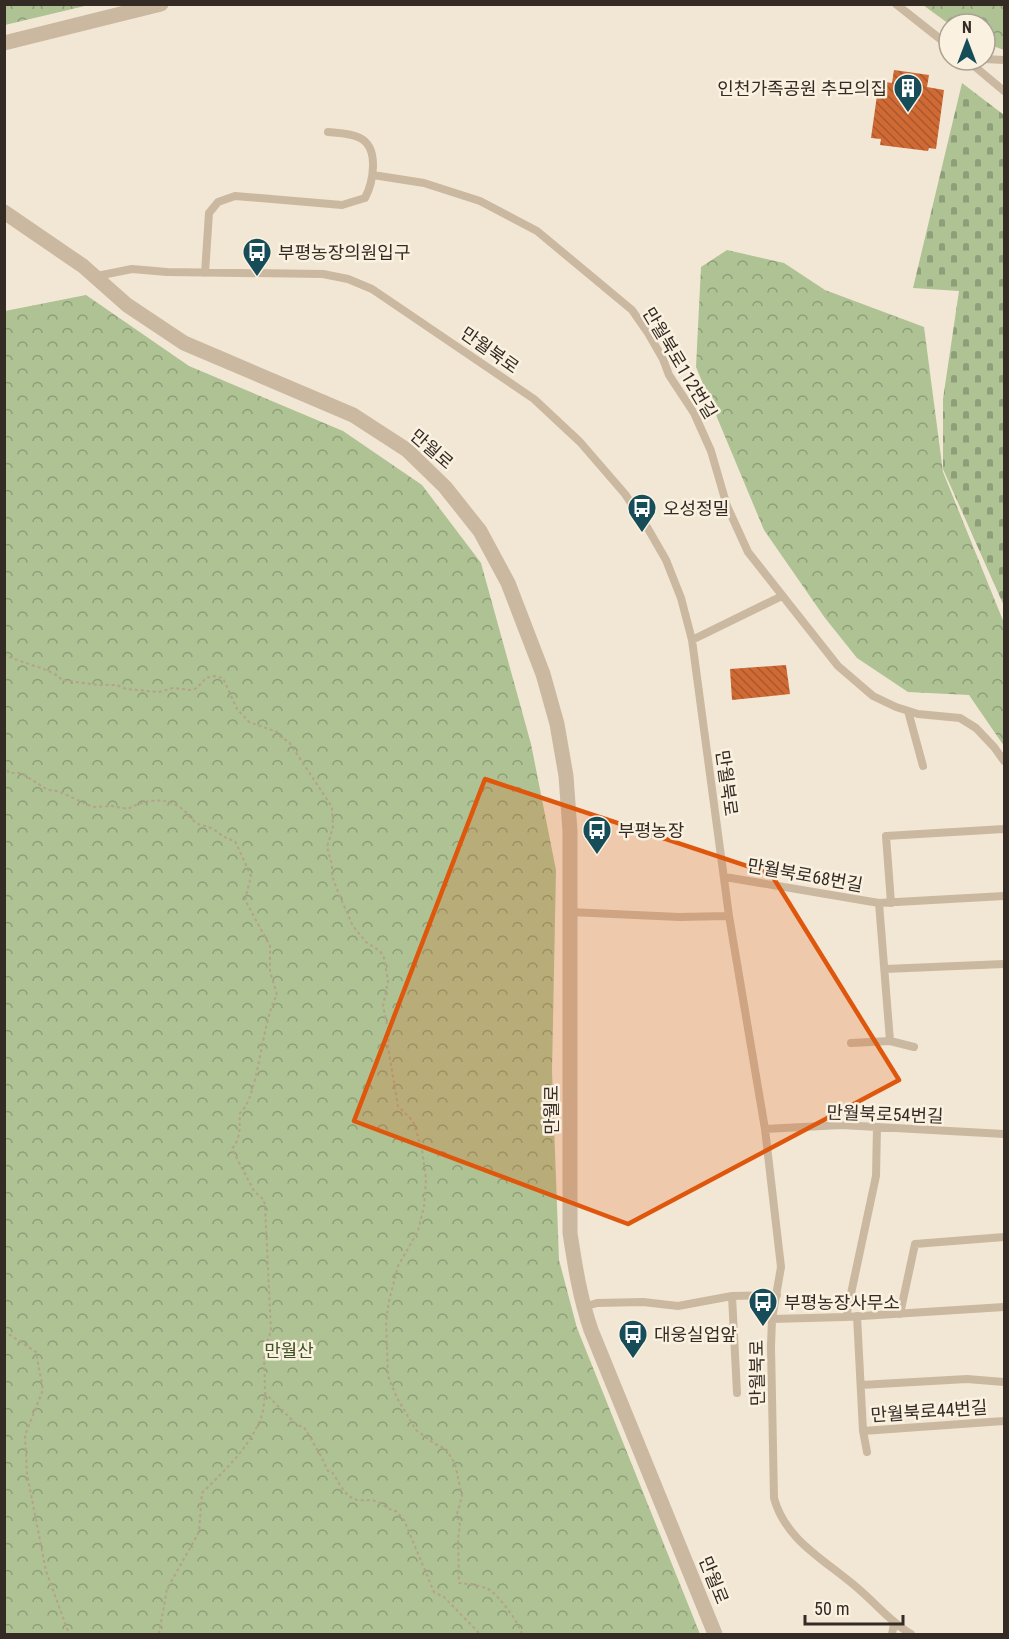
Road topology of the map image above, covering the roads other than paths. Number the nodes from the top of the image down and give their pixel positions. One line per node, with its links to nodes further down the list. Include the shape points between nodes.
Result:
1 (161, 4): 4 (street)
2 (896, 4): 3 (lane)
3 (937, 36)
4 (4, 43)
5 (982, 72): 6 (lane)
6 (1005, 91)
7 (328, 132): 8 (lane, via 363,139 370,150)
8 (373, 175): 10 (lane, via 365,198 342,205 235,196 218,202 209,213); 12 (lane, 만월북로112번길, via 424,183 480,201 537,231 632,310 694,413 748,552)
9 (4, 212): 11 (street, 만월로)
10 (205, 273): 11 (lane, 만월북로, via 132,269); 13 (lane, 만월북로, via 323,274 348,279 372,289 534,399 580,442 625,494 647,527 666,560)
11 (95, 277): 22 (street, 만월로, via 127,305 184,343 353,415 398,444 445,487 480,531 508,583 543,674 557,724 570,831)
12 (782, 596): 13 (lane); 14 (lane, 만월북로112번길, via 838,666 873,696)
13 (692, 640): 18 (lane, 만월북로)
14 (908, 711): 15 (lane, 만월북로112번길, via 960,718 976,728); 16 (lane)
15 (1005, 761)
16 (923, 766)
17 (1005, 829): 21 (lane, 만월북로68번길, via 886,836)
18 (725, 877): 20 (lane, 만월북로68번길); 23 (lane, 만월북로)
19 (1005, 896): 21 (lane, 만월북로68번길)
20 (879, 903): 21 (lane, 만월북로68번길); 25 (lane, 만월북로68번길)
21 (891, 903)
22 (570, 912): 23 (lane); 35 (street, 만월로, via 570,1233)
23 (729, 916): 30 (lane, 만월북로)
24 (1005, 964): 25 (lane)
25 (885, 969): 26 (lane, 만월북로68번길)
26 (890, 1041): 27 (lane); 28 (lane)
27 (851, 1043)
28 (914, 1047)
29 (877, 1127): 30 (lane, 만월북로54번길); 31 (lane, 만월북로54번길); 39 (lane, via 876,1176)
30 (765, 1129): 34 (lane, 만월북로, via 781,1267)
31 (1005, 1134)
32 (1005, 1237): 37 (lane, via 915,1244)
33 (732, 1296): 34 (lane); 35 (lane, via 678,1306 597,1303); 43 (lane, 만월북로)
34 (777, 1296): 40 (lane, 만월북로)
35 (583, 1307): 48 (street, 만월로)
36 (1005, 1307): 37 (lane)
37 (900, 1314): 38 (lane)
38 (856, 1316): 39 (lane); 42 (lane, 만월북로44번길)
39 (846, 1317): 40 (lane)
40 (772, 1319): 47 (lane, 만월북로, via 774,1498 778,1515 819,1559 861,1591)
41 (1005, 1382): 42 (lane, via 967,1379)
42 (861, 1385): 45 (lane, 만월북로44번길)
43 (737, 1393)
44 (1005, 1421): 45 (lane, 만월북로44번길)
45 (863, 1431): 46 (lane)
46 (867, 1452)
47 (894, 1624): 49 (lane); 50 (lane, 만월북로)
48 (715, 1635)
49 (892, 1635)
50 (911, 1635)

